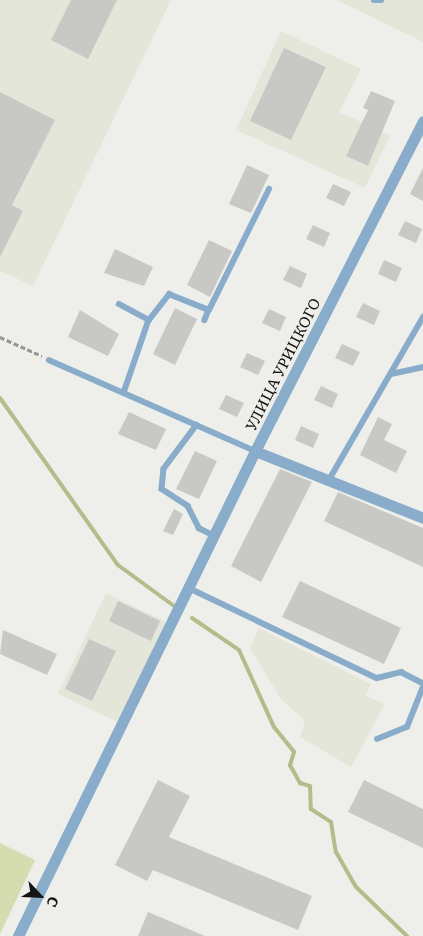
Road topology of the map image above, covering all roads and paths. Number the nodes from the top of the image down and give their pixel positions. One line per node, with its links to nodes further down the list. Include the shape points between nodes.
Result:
1 (374, 0): 2 (lane)
2 (381, 0)
3 (423, 122): 16 (street, УЛИЦА УРИЦКОГО)
4 (269, 189): 6 (lane)
5 (119, 304): 8 (lane)
6 (209, 310): 8 (lane, via 168,294); 9 (lane)
7 (423, 317): 13 (lane)
8 (148, 320): 14 (lane)
9 (205, 320)
10 (0, 337): 11 (path)
11 (49, 360): 14 (lane)
12 (423, 367): 13 (lane)
13 (391, 374): 17 (lane)
14 (124, 393): 15 (lane)
15 (196, 425): 16 (lane); 19 (lane, via 164,469 162,489 188,506 199,528)
16 (255, 451): 17 (street); 19 (street, УЛИЦА УРИЦКОГО)
17 (329, 480): 18 (street)
18 (423, 518)
19 (215, 536): 20 (street, УЛИЦА УРИЦКОГО)
20 (190, 588): 21 (lane, via 377,678 401,672); 24 (street, УЛИЦА УРИЦКОГО)
21 (423, 683)
22 (423, 687): 23 (lane, via 407,727)
23 (377, 739)
24 (18, 936)

